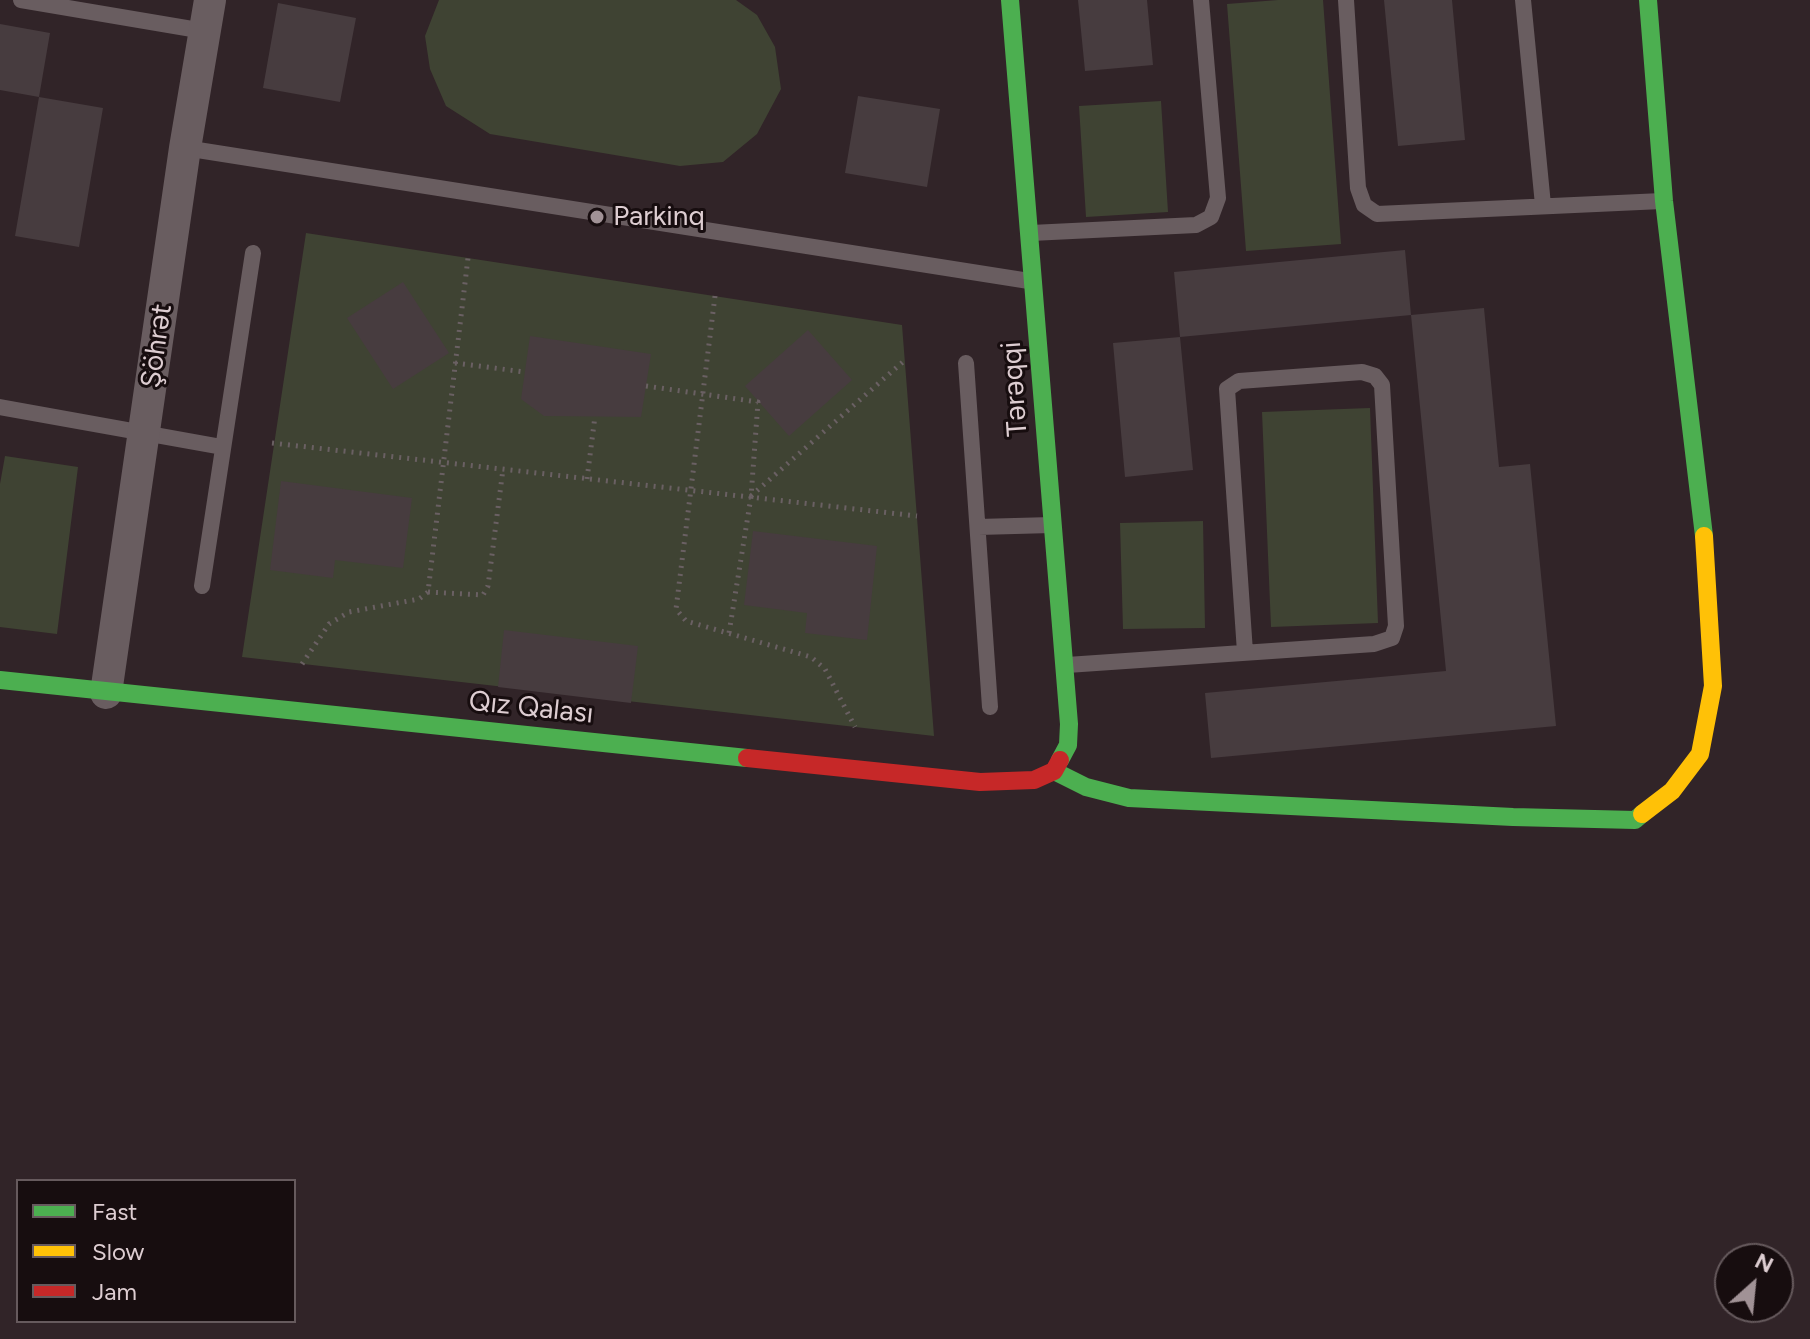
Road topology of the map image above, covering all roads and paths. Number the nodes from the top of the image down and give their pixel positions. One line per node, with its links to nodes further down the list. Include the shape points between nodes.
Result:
1 (21, 0): 8 (lane)
2 (210, 0): 8 (street, Şöhrət)
3 (1010, 0): 12 (street, Tərəqqi)
4 (1201, 0): 12 (lane, via 1218,198 1211,217 1196,225)
5 (1346, 0): 11 (lane, via 1358,188 1364,205 1377,214)
6 (1523, 0): 11 (lane)
7 (1648, 0): 10 (street)
8 (204, 31): 9 (street, Şöhrət)
9 (185, 148): 15 (lane); 25 (street, Şöhrət)
10 (1664, 201): 11 (lane); 46 (street, via 1708,567 1713,686 1700,754 1672,791 1635,820 1513,817 1129,798 1086,787)
11 (1543, 205)
12 (1031, 233): 15 (street, Tərəqqi)
13 (253, 253): 27 (lane)
14 (468, 258): 18 (path)
15 (1035, 282): 34 (street, Tərəqqi)
16 (715, 296): 22 (path)
17 (905, 360): 32 (path)
18 (455, 363): 20 (path); 28 (path)
19 (966, 363): 35 (lane)
20 (525, 372)
21 (646, 386): 22 (path)
22 (705, 394): 31 (path); 32 (path, via 758,402)
23 (0, 407): 25 (lane)
24 (595, 416): 30 (path)
25 (145, 433): 27 (lane); 43 (street, Şöhrət)
26 (272, 443): 28 (path)
27 (222, 447): 36 (lane)
28 (442, 462): 29 (path); 37 (path)
29 (503, 469): 30 (path); 37 (path, via 483,595)
30 (587, 479): 31 (path)
31 (693, 491): 32 (path); 38 (path, via 676,609 686,621)
32 (751, 497): 33 (path); 38 (path)
33 (917, 516)
34 (1054, 525): 35 (lane); 41 (street, Tərəqqi)
35 (978, 527): 44 (lane)
36 (202, 586)
37 (428, 592): 40 (path, via 419,599 349,612 329,624)
38 (729, 633): 45 (path, via 811,657 825,669)
39 (1245, 652): 39 (lane, via 1374,644 1392,638 1396,626 1384,415 1382,385 1375,376 1362,372 1239,381 1227,389); 41 (lane)
40 (302, 664)
41 (1062, 665): 46 (street, Tərəqqi, via 1068,745)
42 (0, 680): 43 (street, Qız Qalası)
43 (106, 693): 46 (street, Qız Qalası, via 980,782 1034,780)
44 (990, 707)
45 (855, 727)
46 (1054, 771)

